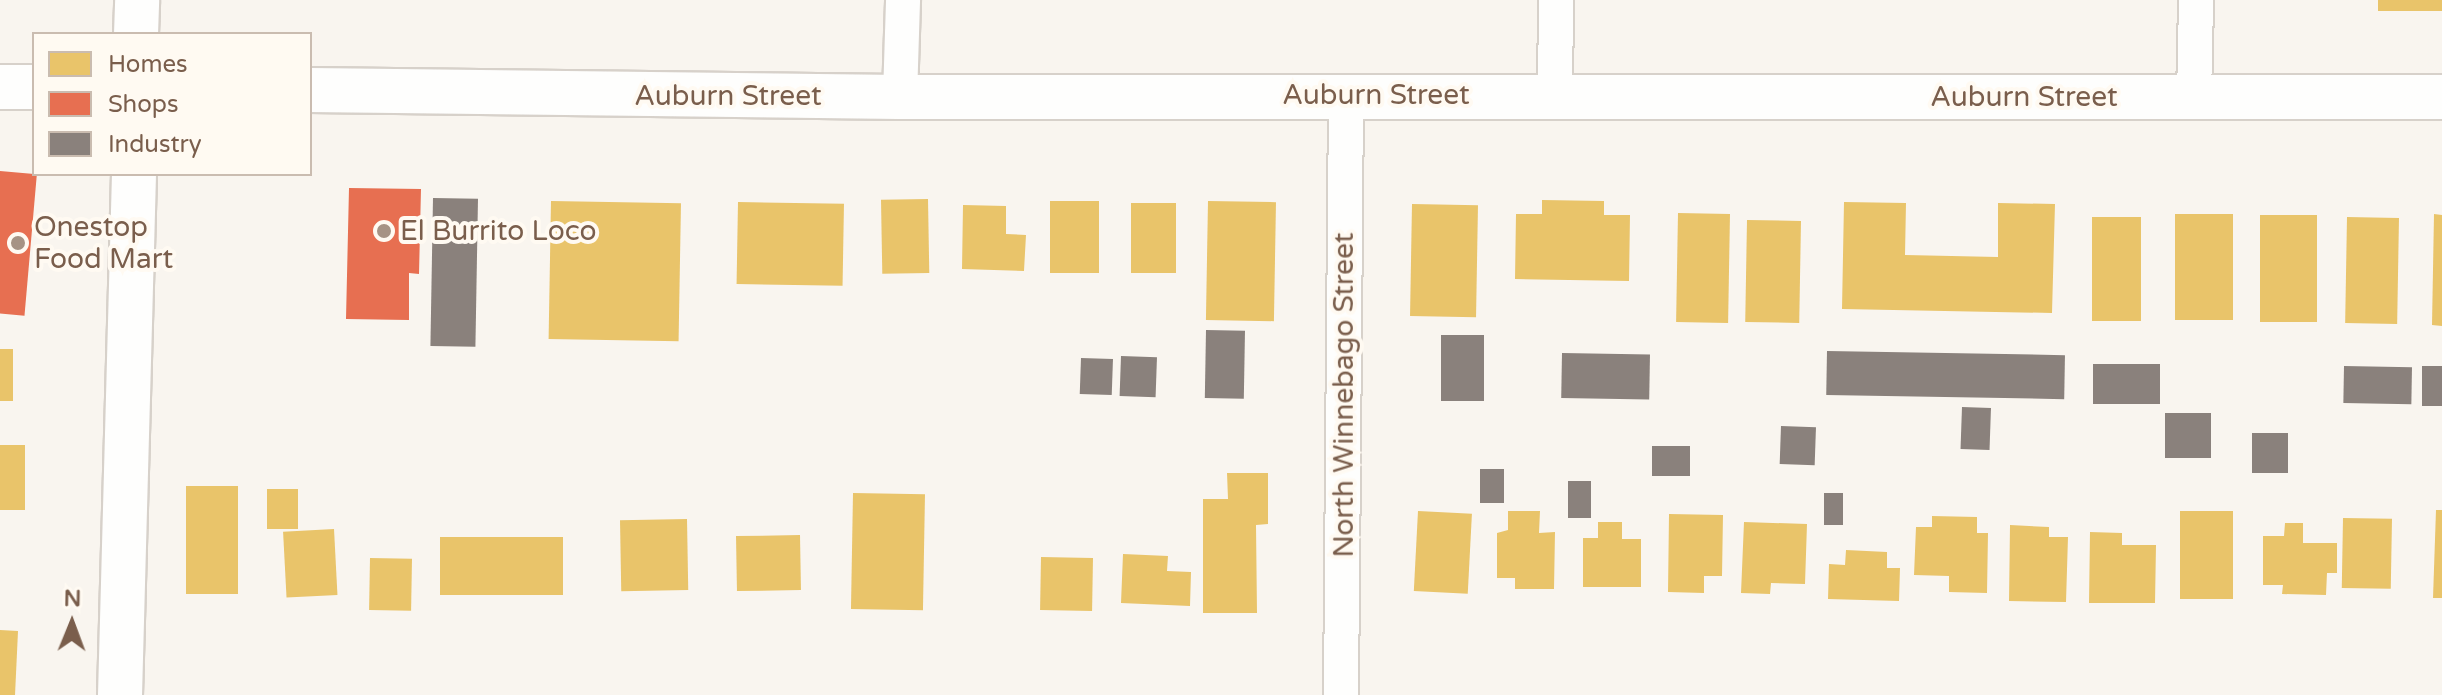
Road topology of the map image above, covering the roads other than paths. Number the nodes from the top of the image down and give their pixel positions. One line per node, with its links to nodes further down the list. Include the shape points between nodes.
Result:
1 (137, 0): 5 (main road)
2 (903, 0): 11 (street)
3 (1556, 0): 10 (street)
4 (2196, 0): 13 (street)
5 (136, 32)
6 (0, 87): 7 (main road)
7 (32, 87)
8 (312, 90): 11 (main road, Auburn Street)
9 (1346, 95): 10 (main road, Auburn Street); 11 (main road, Auburn Street); 16 (street, North Winnebago Street)
10 (1555, 95): 13 (main road, Auburn Street)
11 (900, 97)
12 (2442, 97): 13 (main road, Auburn Street)
13 (2194, 98)
14 (134, 176): 15 (main road)
15 (120, 695)
16 (1341, 695)

